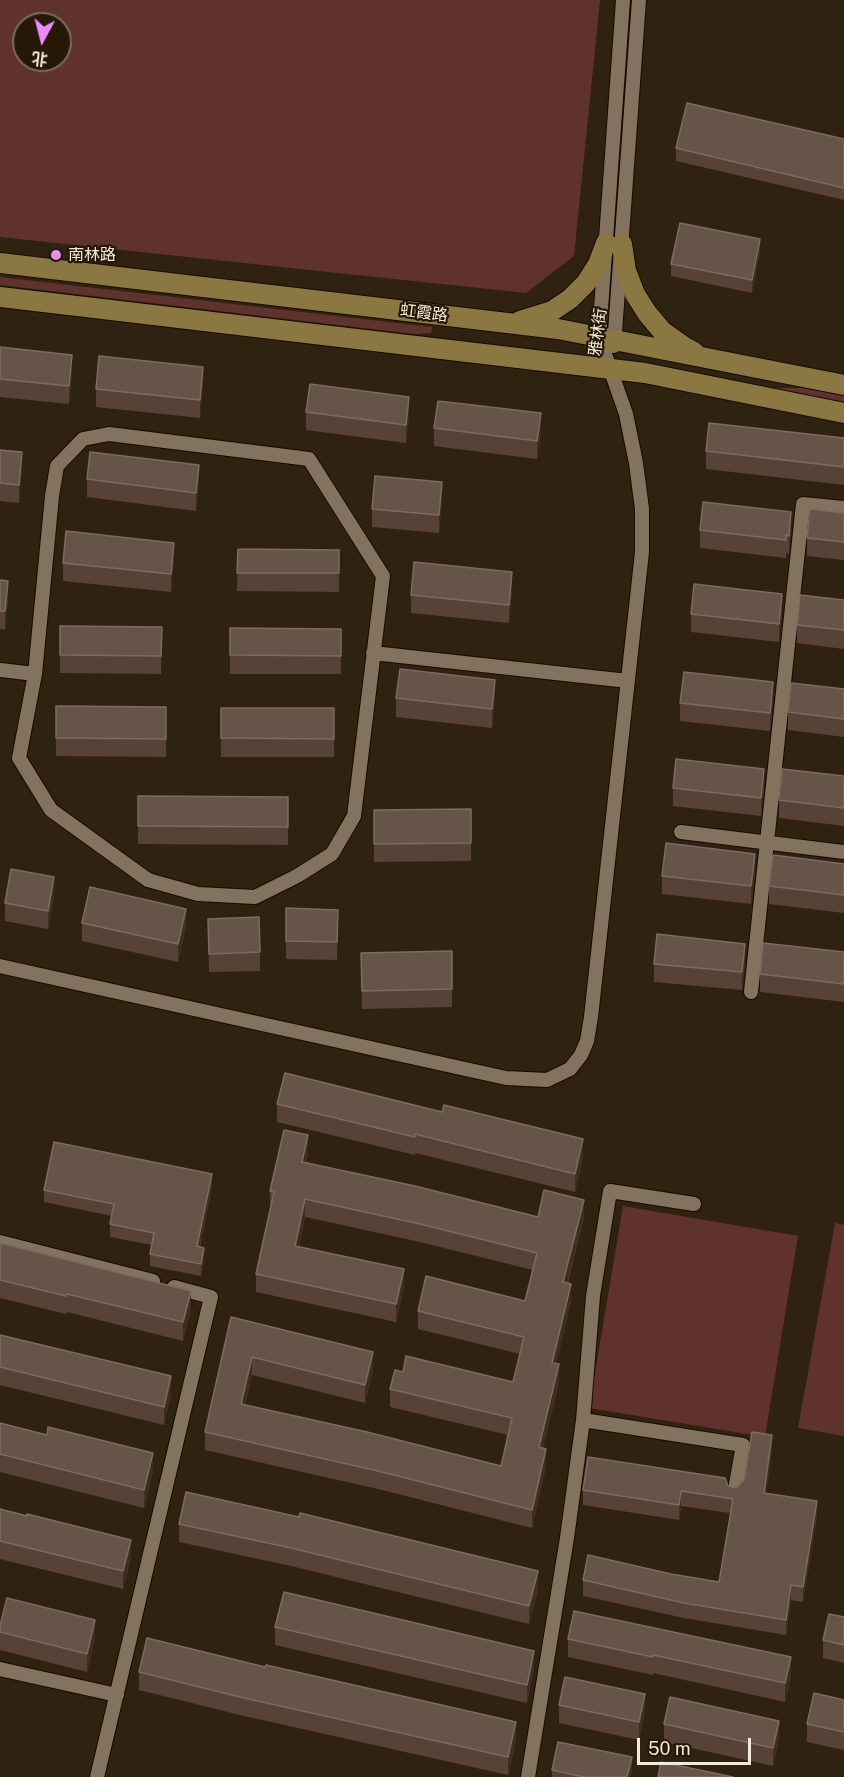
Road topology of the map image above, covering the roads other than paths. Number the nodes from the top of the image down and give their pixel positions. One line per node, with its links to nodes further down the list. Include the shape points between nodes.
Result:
1 (622, 0): 3 (street, 雅林街)
2 (639, 0): 3 (street, 雅林街)
3 (614, 244): 6 (street, via 570,299 552,311); 7 (street, 雅林街); 8 (street, via 647,313 662,331)
4 (0, 263): 6 (street, 虹霞路)
5 (0, 297): 9 (street, 虹霞路)
6 (508, 323): 7 (street, 虹霞路)
7 (607, 339): 8 (street, 虹霞路); 9 (street, 雅林街)
8 (707, 358): 10 (street, 虹霞路)
9 (610, 369): 11 (street, 虹霞路); 16 (street, via 632,438 642,509 642,552)
10 (844, 385)
11 (844, 413)
12 (844, 508): 18 (street, via 803,504)
13 (374, 653): 15 (street, via 354,816 332,854 255,897 198,894 148,880 51,810 19,758); 15 (street, via 383,576 309,459 109,434 82,439 57,466); 16 (street)
14 (0, 670): 15 (street)
15 (34, 674)
16 (628, 681): 20 (street, via 588,1033 581,1055 570,1069 547,1080 506,1078)
17 (681, 832): 18 (street)
18 (767, 842): 19 (street); 21 (street)
19 (844, 852)
20 (0, 966)
21 (751, 992)
22 (694, 1204): 24 (street, via 610,1191 593,1296)
23 (0, 1242): 27 (street, via 211,1297)
24 (583, 1420): 25 (street, via 743,1445); 29 (street)
25 (734, 1495)
26 (0, 1669): 27 (street)
27 (117, 1695): 28 (street)
28 (97, 1777)
29 (528, 1777)

